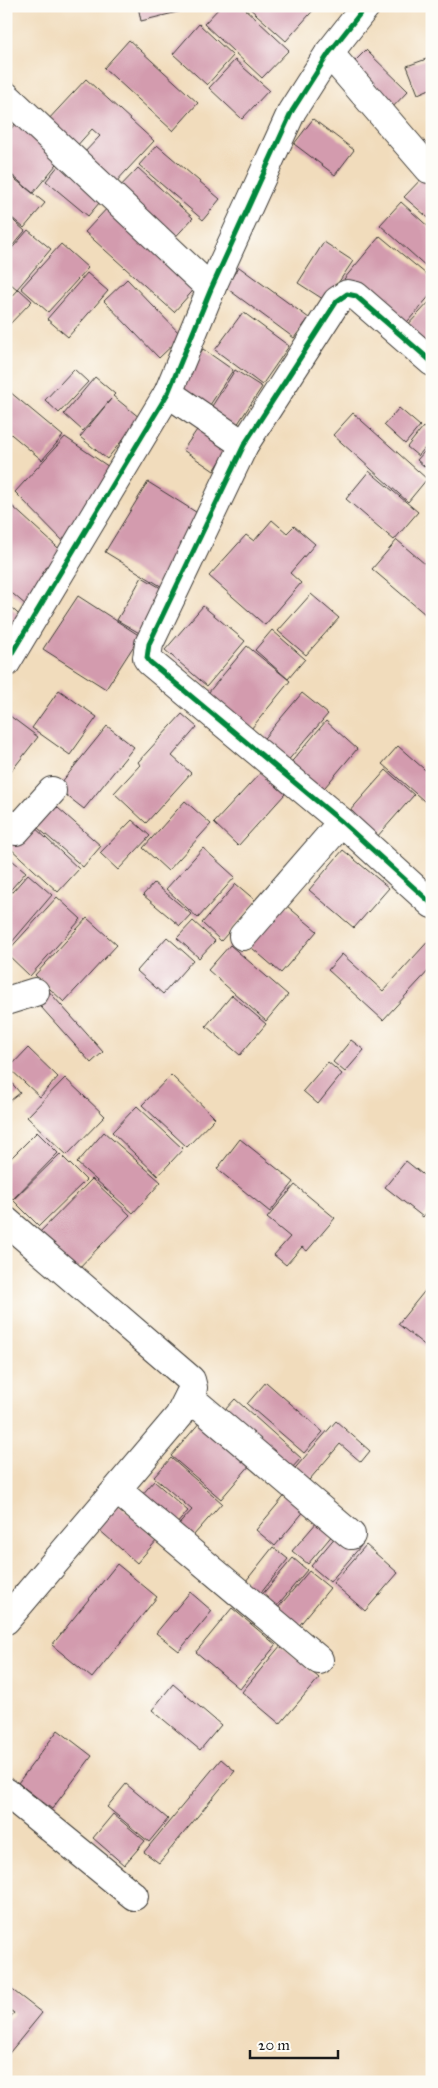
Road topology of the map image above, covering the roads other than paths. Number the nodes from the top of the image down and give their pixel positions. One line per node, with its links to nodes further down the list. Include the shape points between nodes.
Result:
1 (366, 6): 2 (street)
2 (329, 53): 4 (street); 5 (street, via 280,135)
3 (6, 96): 5 (street)
4 (429, 169)
5 (211, 289): 7 (street)
6 (432, 362): 8 (street, via 356,296 347,294 337,301)
7 (168, 393): 8 (street); 9 (street)
8 (244, 445): 12 (street, via 149,644 147,658)
9 (6, 663)
10 (52, 791): 11 (street, via 16,831)
11 (6, 822)
12 (342, 822): 13 (street); 14 (street)
13 (432, 904)
14 (242, 936)
15 (35, 992): 16 (street)
16 (6, 1001)
17 (6, 1221): 18 (street, via 191,1380 193,1388)
18 (189, 1397): 19 (street, via 179,1416); 20 (street)
19 (117, 1490): 21 (street); 22 (street)
20 (351, 1535)
21 (6, 1620)
22 (319, 1660)
23 (6, 1792): 24 (street)
24 (134, 1896)

